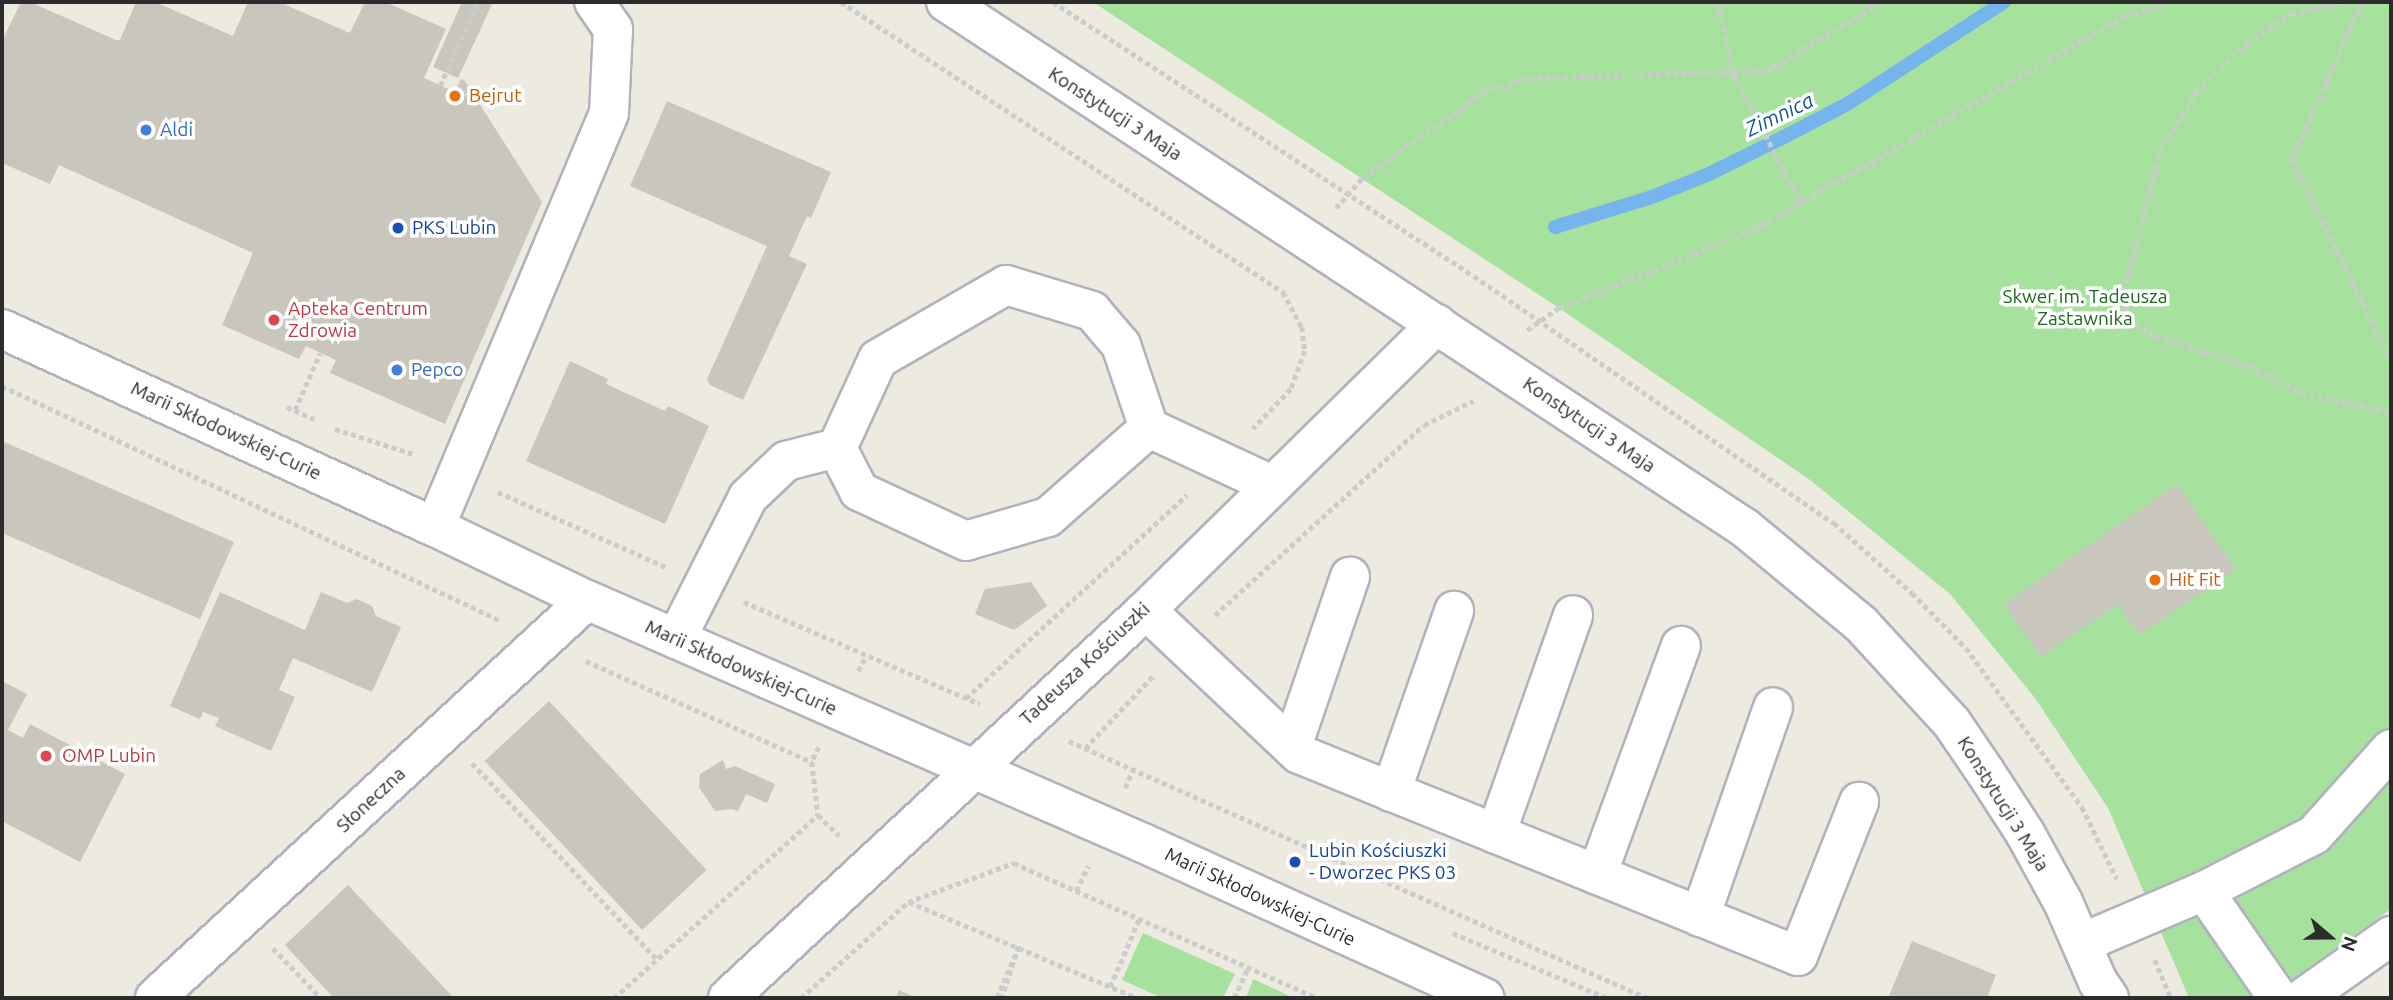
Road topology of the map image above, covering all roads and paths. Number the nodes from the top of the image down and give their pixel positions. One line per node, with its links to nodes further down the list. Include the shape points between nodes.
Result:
1 (478, 2): 11 (path)
2 (594, 2): 26 (street, via 613,29 609,113)
3 (841, 2): 24 (path, via 1283,292 1302,327 1305,351 1291,389)
4 (946, 2): 14 (street, Konstytucji 3 Maja)
5 (1718, 2): 10 (path)
6 (1881, 2): 10 (path, via 1767,71)
7 (2169, 2): 12 (path, via 2125,16)
8 (2346, 2): 21 (path, via 2294,13 2248,42 2198,90 2162,147 2122,299 2135,324 2156,336 2249,366 2301,393)
9 (2362, 2): 17 (path, via 2292,159)
10 (1734, 74): 12 (path); 13 (path, via 1529,78 1483,93 1363,177)
11 (440, 86)
12 (1801, 204): 18 (path, via 1753,230 1559,308 1524,332)
13 (1337, 207)
14 (1437, 324): 18 (street, Konstytucji 3 Maja); 25 (street, Tadeusza Kościuszki)
15 (2, 329): 26 (street, Marii Skłodowskiej-Curie)
16 (320, 353): 20 (path)
17 (2391, 360)
18 (1501, 365): 34 (path, via 1470,405 1424,425); 54 (street, Konstytucji 3 Maja, via 1745,528 1861,624 1952,723 2025,833)
19 (2, 386): 33 (path)
20 (295, 410)
21 (2391, 412)
22 (1149, 428): 23 (street, via 1048,517 966,541 859,492); 23 (street, via 1121,345 1092,311 1006,285 878,359); 24 (street)
23 (837, 448): 32 (street, via 786,461 748,497)
24 (1221, 463): 25 (street); 36 (path, via 966,698)
25 (1272, 485): 29 (street, Tadeusza Kościuszki)
26 (435, 527): 28 (street, Marii Skłodowskiej-Curie)
27 (1350, 577): 39 (street)
28 (587, 600): 32 (street, Marii Skłodowskiej-Curie); 33 (street, Słoneczna)
29 (1146, 610): 34 (street); 38 (street, Tadeusza Kościuszki)
30 (1454, 611): 44 (street)
31 (1573, 615): 46 (street)
32 (676, 639): 43 (street, Marii Skłodowskiej-Curie)
33 (543, 641): 56 (path, via 812,762 818,816); 61 (street, Słoneczna)
34 (1183, 645): 39 (street); 40 (path)
35 (1681, 646): 47 (street)
36 (866, 656)
37 (1773, 707): 50 (street)
38 (1023, 722): 40 (path); 43 (street, Tadeusza Kościuszki)
39 (1292, 747): 44 (street)
40 (1085, 748): 71 (path)
41 (2391, 749): 48 (street, via 2314,835)
42 (467, 757): 56 (path)
43 (972, 768): 64 (street, Tadeusza Kościuszki); 70 (street, Marii Skłodowskiej-Curie)
44 (1391, 792): 46 (street)
45 (1859, 802): 50 (street, via 1798,956)
46 (1496, 834): 47 (street)
47 (1597, 875): 50 (street)
48 (2204, 891): 54 (street); 72 (street)
49 (908, 902): 51 (path, via 1014,863); 55 (path); 65 (path)
50 (1700, 917)
51 (1139, 919): 57 (path); 58 (path)
52 (2391, 936): 59 (street)
53 (267, 942): 62 (path)
54 (2082, 943): 60 (street, Konstytucji 3 Maja)
55 (1019, 946): 58 (path); 66 (path)
56 (656, 959): 63 (path)
57 (1248, 968): 68 (path); 69 (path)
58 (1110, 987): 67 (path)
59 (2325, 992)
60 (2102, 993)
61 (155, 998)
62 (321, 998)
63 (614, 998)
64 (728, 998)
65 (801, 998)
66 (1000, 998)
67 (1137, 998)
68 (1234, 998)
69 (1317, 998)
70 (1484, 998)
71 (1647, 998)
72 (2278, 998)

